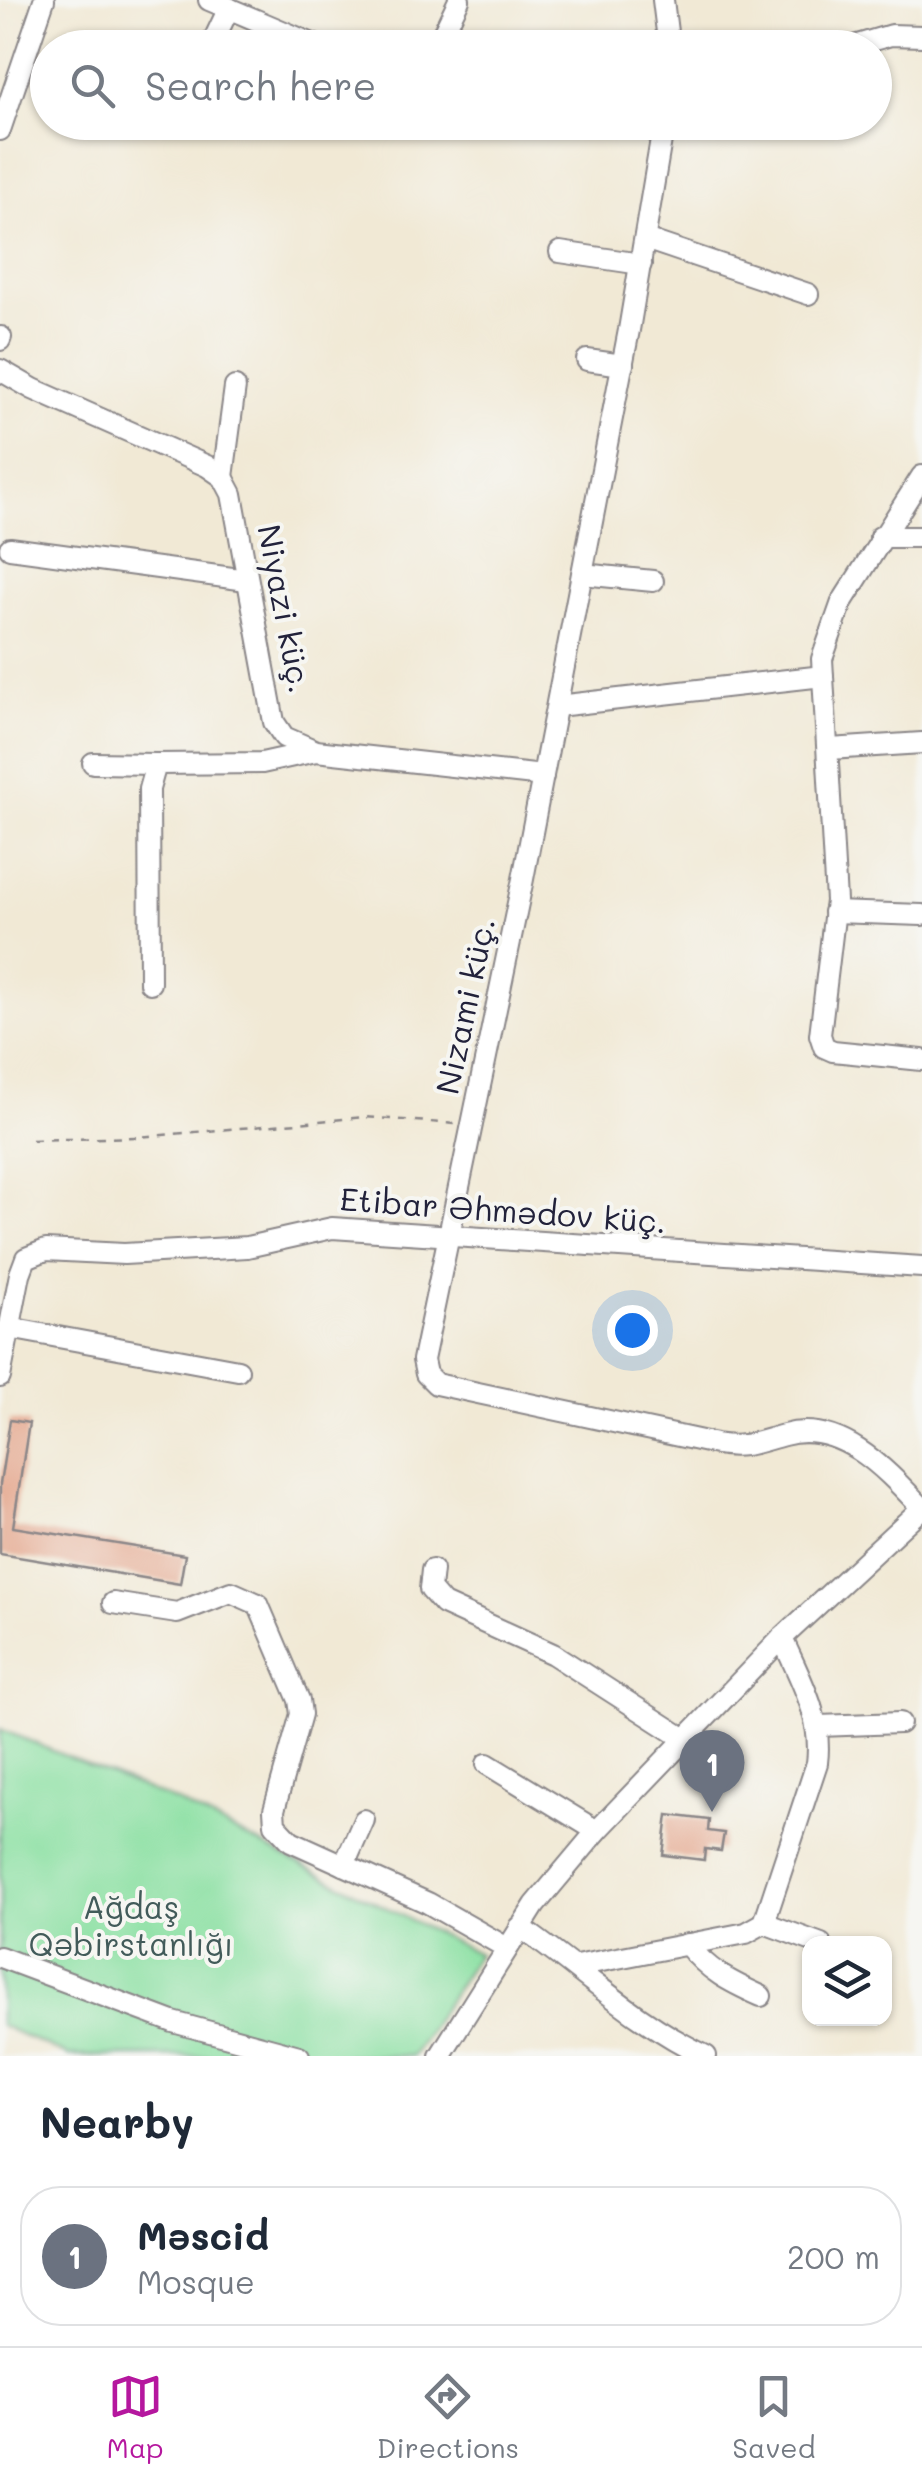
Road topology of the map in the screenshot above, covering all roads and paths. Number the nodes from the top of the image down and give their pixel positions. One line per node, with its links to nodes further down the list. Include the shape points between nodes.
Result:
1 (44, 0): 5 (street)
2 (459, 0): 8 (street)
3 (664, 0): 9 (street)
4 (219, 4): 6 (street); 7 (street)
5 (34, 30)
6 (214, 30)
7 (280, 30)
8 (445, 30)
9 (666, 30)
10 (892, 35): 11 (street)
11 (922, 36)
12 (30, 41): 13 (street)
13 (0, 130)
14 (661, 140): 15 (street, Nizami küç.)
15 (645, 239): 17 (street, Nizami küç.); 18 (street)
16 (560, 252): 17 (street)
17 (641, 264): 20 (street, Nizami küç.)
18 (808, 294)
19 (586, 360): 20 (street)
20 (622, 365): 28 (street, Nizami küç.)
21 (0, 370): 24 (street)
22 (235, 387): 24 (street)
23 (922, 476): 26 (street)
24 (223, 477): 29 (street, Niyazi küç.)
25 (922, 536): 26 (street)
26 (880, 537): 31 (street, via 826,639)
27 (10, 548): 29 (street)
28 (582, 574): 30 (street); 32 (street, Nizami küç.)
29 (247, 580): 35 (street, Niyazi küç., via 274,722 284,737)
30 (653, 580)
31 (823, 676): 32 (street); 34 (street)
32 (557, 706): 38 (street, Nizami küç.)
33 (922, 744): 34 (street)
34 (830, 750): 39 (street)
35 (316, 751): 37 (street, via 262,763); 38 (street, Niyazi küç.)
36 (93, 763): 37 (street)
37 (156, 764): 41 (street, via 149,789)
38 (543, 776): 43 (street, Nizami küç.)
39 (834, 912): 40 (street); 42 (street, via 824,1047)
40 (922, 915)
41 (150, 983)
42 (922, 1060)
43 (471, 1126): 44 (path, via 366,1117); 45 (street, Nizami küç.)
44 (32, 1140)
45 (447, 1237): 46 (street, Etibar Əhmədov küç.); 47 (street, Etibar Əhmədov küç., via 332,1228 247,1247 124,1254 46,1250 26,1258); 50 (street, Nizami küç., via 423,1360 436,1384 740,1448 795,1433 826,1436 858,1448)
46 (922, 1267)
47 (9, 1328): 48 (street); 49 (street, Etibar Əhmədov küç.)
48 (238, 1370)
49 (0, 1377)
50 (922, 1508): 53 (street)
51 (432, 1570): 56 (street, via 430,1589 443,1604 553,1654)
52 (113, 1602): 60 (street, via 177,1612 231,1592 258,1604 301,1714 275,1824 291,1841)
53 (782, 1638): 55 (street); 56 (street)
54 (900, 1723): 55 (street)
55 (819, 1726): 61 (street, via 817,1763)
56 (685, 1739): 59 (street)
57 (486, 1764): 59 (street)
58 (364, 1820): 60 (street)
59 (597, 1832): 62 (street)
60 (344, 1864): 65 (street)
61 (764, 1924): 63 (street); 64 (street)
62 (520, 1927): 65 (street); 67 (street)
63 (802, 1937)
64 (687, 1944): 67 (street); 68 (street, via 704,1966)
65 (507, 1948): 70 (street)
66 (0, 1957): 69 (street, via 174,2022)
67 (576, 1966): 71 (street, via 627,2012)
68 (761, 1996)
69 (299, 2056)
70 (440, 2056)
71 (706, 2056)

